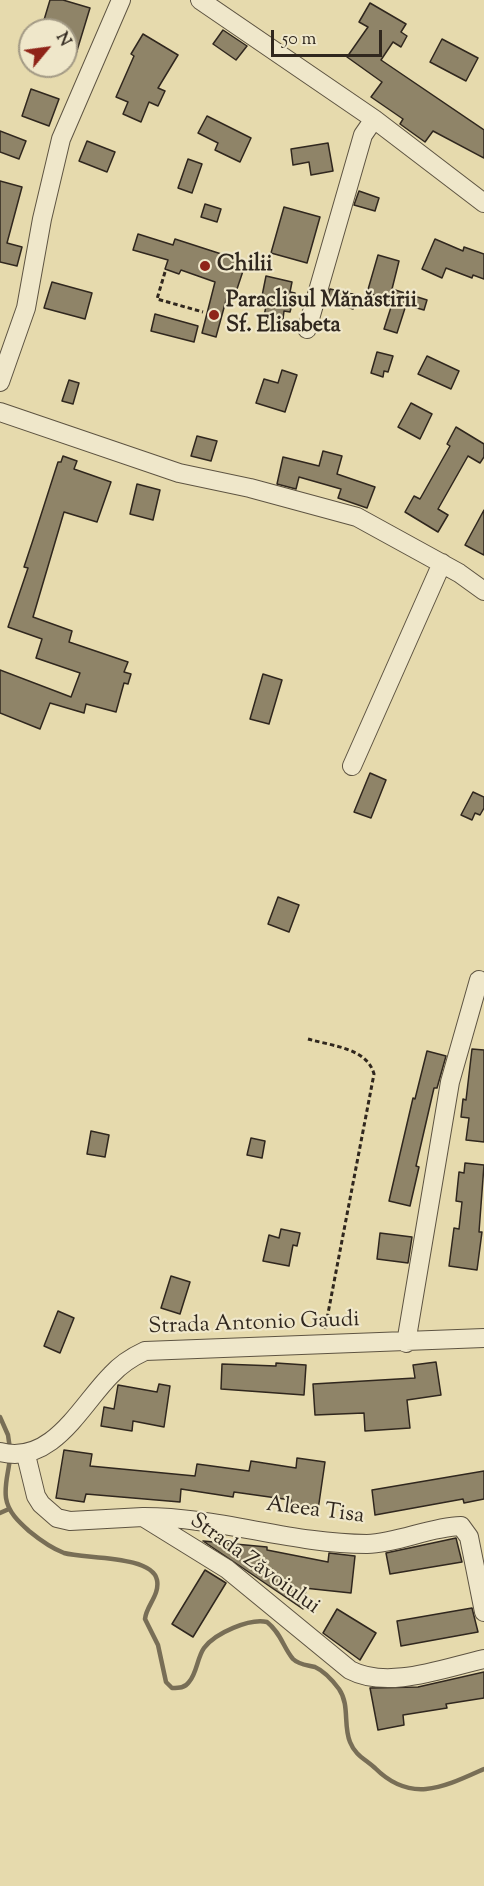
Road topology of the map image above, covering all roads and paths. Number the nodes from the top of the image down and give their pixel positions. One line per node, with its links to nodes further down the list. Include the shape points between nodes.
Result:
1 (121, 0): 8 (street, via 61,139 26,308)
2 (200, 0): 3 (street)
3 (374, 119): 4 (street); 7 (street, via 363,135)
4 (484, 203)
5 (165, 272): 6 (path, via 157,299)
6 (203, 312)
7 (306, 329)
8 (0, 382)
9 (0, 412): 10 (street, via 179,473 357,517)
10 (442, 563): 11 (street); 12 (street)
11 (484, 591)
12 (352, 766)
13 (479, 980): 16 (street, via 450,1083)
14 (308, 1039): 17 (path, via 363,1055 371,1062 374,1074)
15 (484, 1338): 16 (street, Strada Antonio Gaudi)
16 (406, 1343): 17 (street, Strada Antonio Gaudi)
17 (322, 1346): 18 (street, Strada Antonio Gaudi, via 145,1351 122,1364 60,1434)
18 (12, 1453): 19 (street, via 41,1504 57,1518 70,1521)
19 (143, 1517): 20 (street, Aleea Tisa, via 185,1519 368,1544 461,1526 470,1537); 21 (street, Strada Zăvoiului, via 227,1569 362,1677 390,1679)
20 (484, 1612)
21 (484, 1659)

